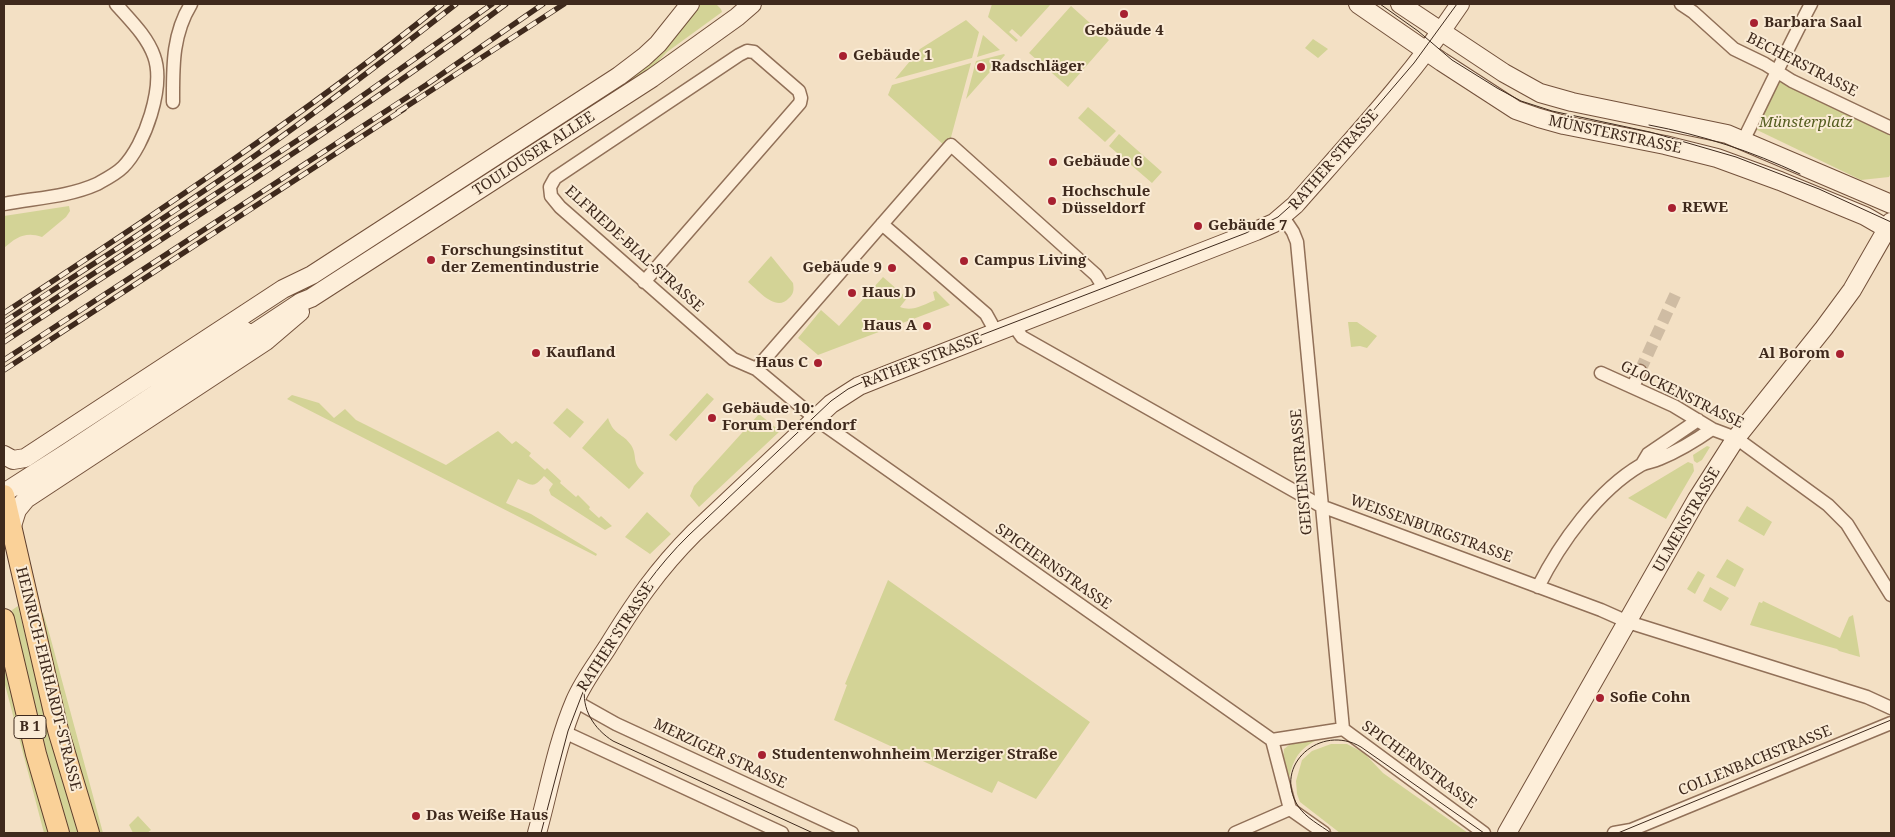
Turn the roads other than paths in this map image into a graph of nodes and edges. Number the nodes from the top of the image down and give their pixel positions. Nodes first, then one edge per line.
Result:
1 (116, 4) edge
2 (190, 4) edge
3 (690, 4) edge
4 (752, 4) edge
5 (1358, 4) edge
6 (1400, 4) edge
7 (1460, 4) edge
8 (1681, 4) edge
9 (1811, 4) edge
10 (1442, 30) junction
11 (1426, 52) junction
12 (1776, 72) junction
13 (173, 102) dead end
14 (1891, 128) edge
15 (1743, 141) junction
16 (4, 204) edge
17 (1891, 204) edge
18 (1283, 217) junction
19 (882, 224) junction
20 (1890, 228) edge
21 (312, 274) junction
22 (644, 282) junction
23 (1105, 290) junction
24 (311, 298) junction
25 (1014, 326) junction
26 (996, 332) junction
27 (237, 340) junction
28 (756, 369) junction
29 (1640, 371) tunnel mouth
30 (1602, 373) dead end
31 (1632, 387) junction
32 (816, 419) junction
33 (1698, 420) junction
34 (1712, 429) junction
35 (1736, 438) junction
36 (11, 458) edge
37 (1642, 464) junction
38 (4, 494) edge
39 (1321, 506) junction
40 (11, 530) junction
41 (1538, 587) junction
42 (1891, 595) edge
43 (4, 619) edge
44 (1628, 622) junction
45 (1867, 698) junction
46 (575, 701) junction
47 (1891, 701) edge
48 (1891, 708) edge
49 (1891, 727) edge
50 (1343, 729) junction
51 (564, 732) junction
52 (1272, 740) junction
53 (1290, 810) junction
54 (1629, 832) edge
55 (59, 833) edge
56 (88, 833) edge
57 (537, 833) edge
58 (782, 833) edge
59 (852, 833) edge
60 (1235, 833) edge
61 (1324, 833) edge
62 (1484, 833) edge
63 (1507, 833) edge
64 (1614, 833) edge

1 - 16 street
2 - 13 street
3 - 21 main road, TOULOUSER ALLEE
4 - 24 main road, TOULOUSER ALLEE
5 - 11 main road, MÜNSTERSTRASSE
6 - 10 main road, MÜNSTERSTRASSE
7 - 10 main road, RATHER STRASSE
8 - 12 street, BECHERSTRASSE
9 - 12 street
10 - 11 main road, RATHER STRASSE
10 - 15 main road, MÜNSTERSTRASSE
11 - 18 main road, RATHER STRASSE
11 - 20 main road, MÜNSTERSTRASSE
12 - 14 street, BECHERSTRASSE
12 - 15 street
15 - 17 main road, MÜNSTERSTRASSE
18 - 23 main road, RATHER STRASSE
18 - 39 street, GEISTENSTRASSE
19 - 23 street
19 - 26 street
19 - 28 street
20 - 35 main road, ULMENSTRASSE
21 - 27 main road
21 - 36 main road
22 - 22 street, ELFRIEDE-BIAL-STRASSE
22 - 28 street, ELFRIEDE-BIAL-STRASSE
23 - 25 main road, RATHER STRASSE
24 - 27 main road
24 - 40 main road
25 - 26 main road, RATHER STRASSE
25 - 39 street, WEISSENBURGSTRASSE
26 - 32 main road, RATHER STRASSE
27 - 38 main road
28 - 32 street, ELFRIEDE-BIAL-STRASSE
29 - 31 street
30 - 31 street, GLOCKENSTRASSE
31 - 33 street, GLOCKENSTRASSE
32 - 46 main road, RATHER STRASSE
32 - 52 street, SPICHERNSTRASSE
33 - 34 street, GLOCKENSTRASSE
33 - 37 street
34 - 35 street, GLOCKENSTRASSE
34 - 37 street
35 - 42 street, GLOCKENSTRASSE
35 - 44 main road, ULMENSTRASSE
37 - 41 street
38 - 40 main road, HEINRICH-EHRHARDT-STRASSE
39 - 41 street, WEISSENBURGSTRASSE
39 - 50 street, GEISTENSTRASSE
40 - 56 main road, HEINRICH-EHRHARDT-STRASSE / B 1
41 - 44 street, WEISSENBURGSTRASSE
43 - 55 main road, HEINRICH-EHRHARDT-STRASSE / B 1
44 - 45 street, WEISSENBURGSTRASSE
44 - 63 main road, ULMENSTRASSE
45 - 47 street, WEISSENBURGSTRASSE
45 - 48 street, WEISSENBURGSTRASSE
46 - 51 main road, RATHER STRASSE
46 - 59 street, MERZIGER STRASSE
49 - 54 street, COLLENBACHSTRASSE
50 - 52 street, SPICHERNSTRASSE
50 - 62 street, SPICHERNSTRASSE
51 - 57 main road, RATHER STRASSE
51 - 58 street
52 - 53 street
53 - 60 street
53 - 61 street
54 - 64 street, COLLENBACHSTRASSE

